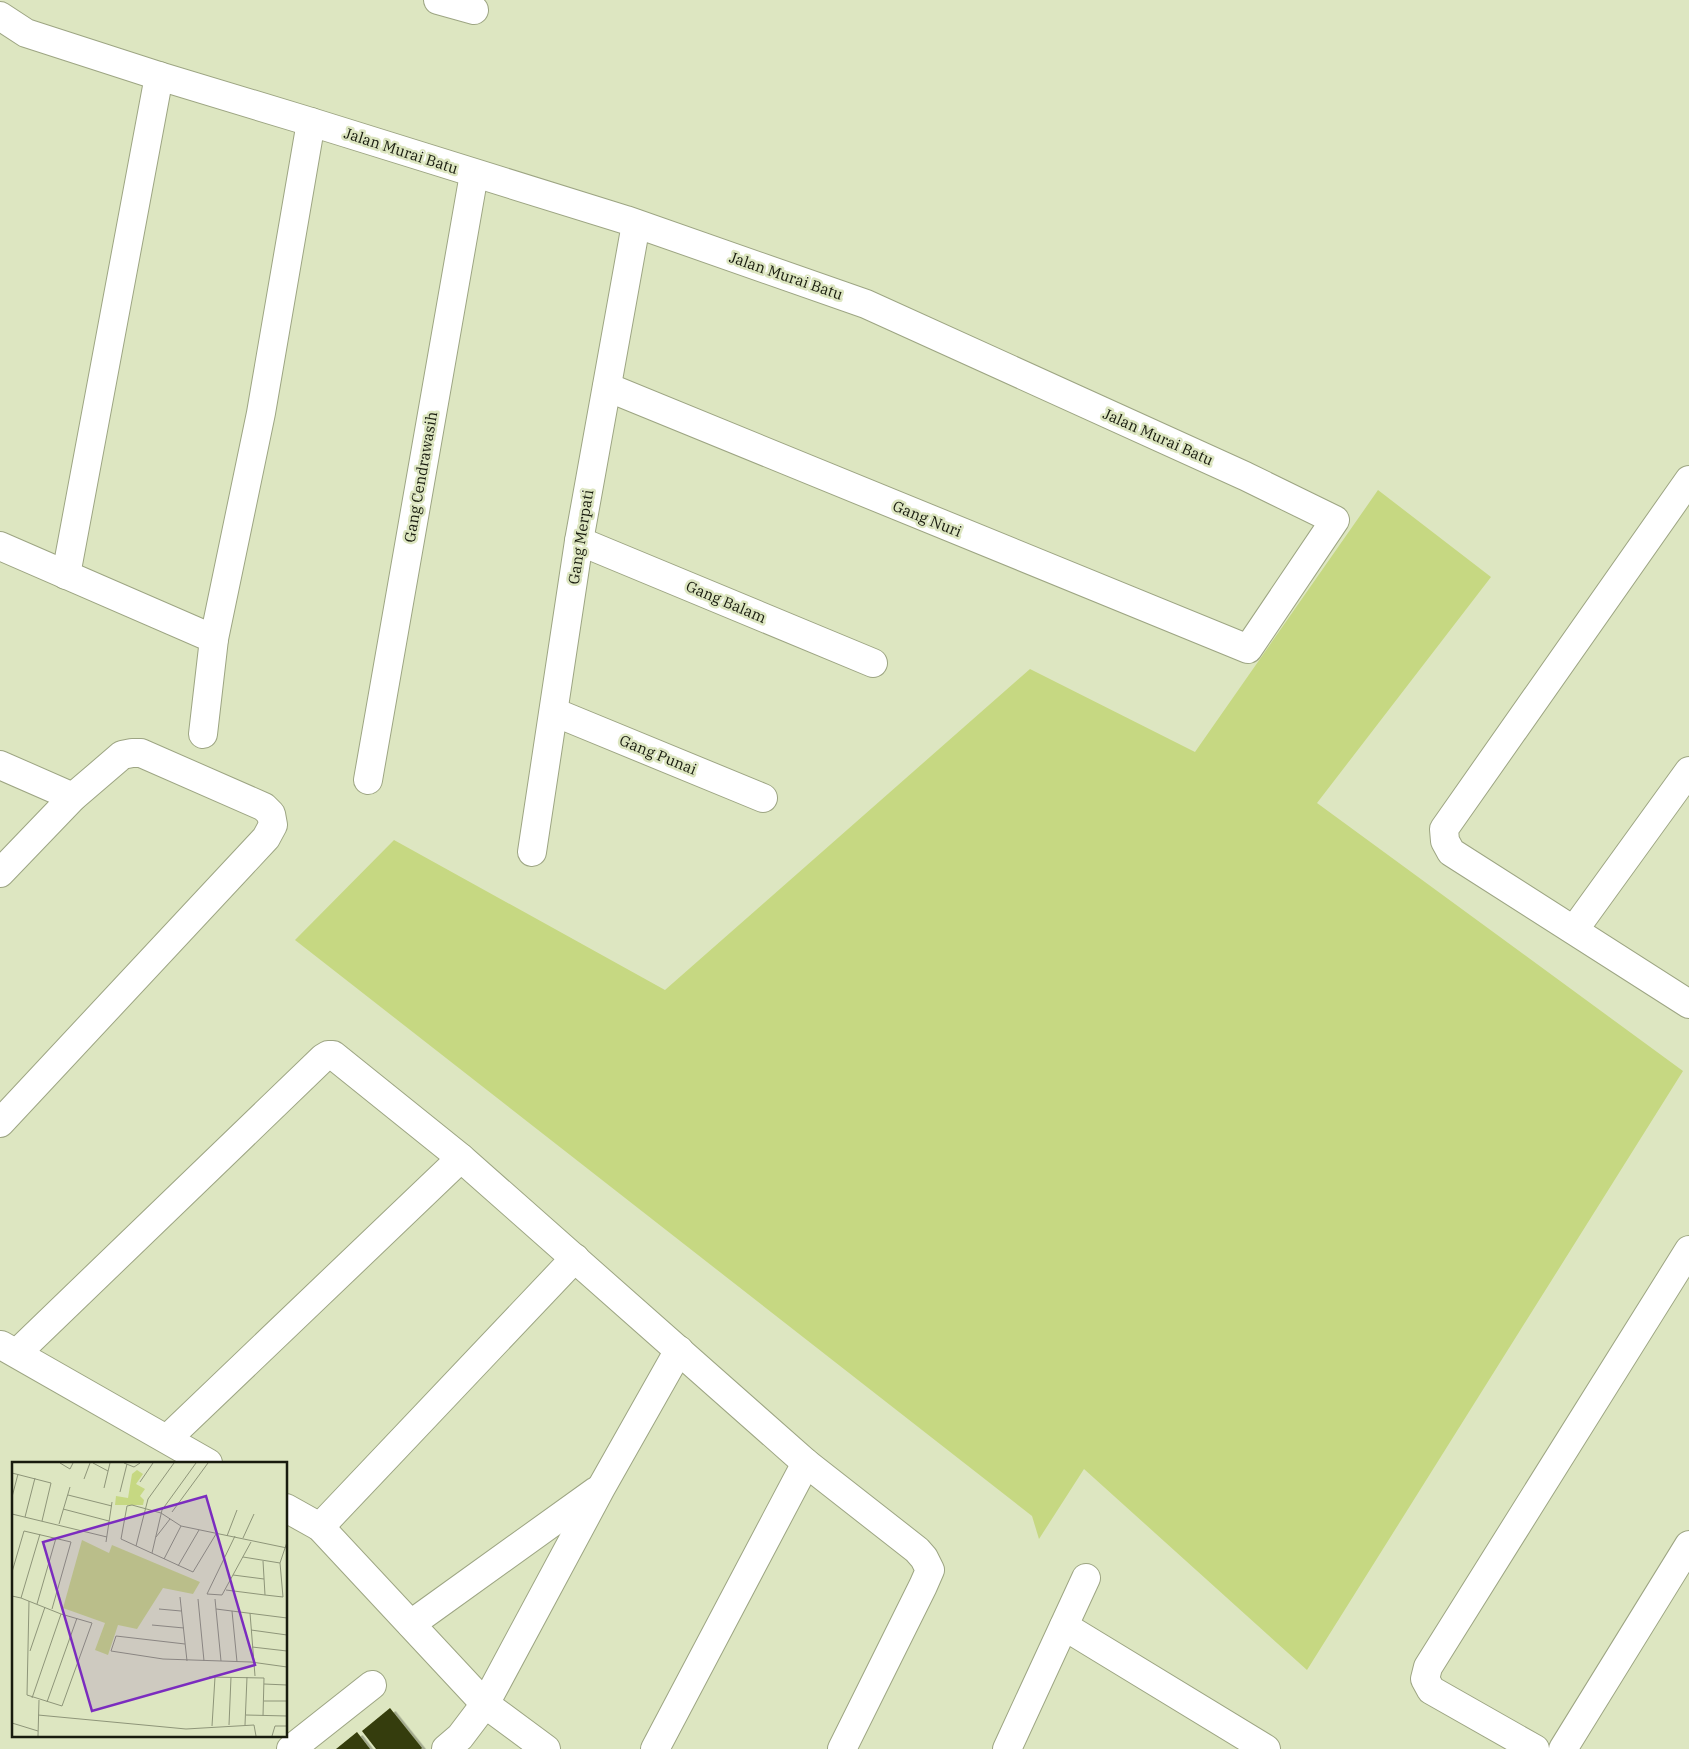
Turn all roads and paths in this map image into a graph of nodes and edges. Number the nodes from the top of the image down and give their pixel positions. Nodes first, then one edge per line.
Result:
1 (438, 0) edge
2 (474, 10) dead end
3 (0, 16) edge
4 (159, 76) junction
5 (311, 122) junction
6 (474, 174) junction
7 (636, 224) junction
8 (607, 387) junction
9 (1689, 480) edge
10 (579, 541) junction
11 (0, 546) edge
12 (66, 575) junction
13 (214, 639) junction
14 (1248, 649) joint
15 (873, 663) dead end
16 (554, 712) junction
17 (203, 734) dead end
18 (0, 765) edge
19 (1689, 771) edge
20 (368, 780) dead end
21 (73, 797) junction
22 (763, 798) dead end
23 (532, 852) dead end
24 (0, 873) edge
25 (1574, 930) junction
26 (1689, 1004) edge
27 (0, 1123) edge
28 (460, 1158) junction
29 (1689, 1250) edge
30 (575, 1258) junction
31 (8, 1349) edge
32 (679, 1350) junction
33 (168, 1439) junction
34 (206, 1462) edge
35 (806, 1463) junction
36 (601, 1488) junction
37 (288, 1509) edge
38 (320, 1527) junction
39 (1689, 1545) edge
40 (1086, 1578) dead end
41 (411, 1624) junction
42 (1064, 1626) junction
43 (372, 1685) dead end
44 (485, 1704) junction
45 (291, 1749) edge
46 (446, 1749) edge
47 (546, 1749) edge
48 (655, 1749) edge
49 (842, 1749) edge
50 (1007, 1749) edge
51 (1266, 1749) edge
52 (1535, 1749) edge
53 (1563, 1749) edge

1 - 2 street
3 - 4 street, Jalan Murai Batu
4 - 5 street, Jalan Murai Batu
4 - 12 street
5 - 6 street, Jalan Murai Batu
5 - 13 street
6 - 7 street, Jalan Murai Batu
6 - 20 street, Gang Cendrawasih
7 - 8 street, Gang Merpati
7 - 14 street, Jalan Murai Batu
8 - 10 street, Gang Merpati
8 - 14 street, Gang Nuri
9 - 25 street
10 - 15 street, Gang Balam
10 - 16 street, Gang Merpati
11 - 12 street
12 - 13 street
13 - 17 street
16 - 22 street, Gang Punai
16 - 23 street, Gang Merpati
18 - 21 street
19 - 25 street
21 - 24 street
21 - 27 street
25 - 26 street
28 - 30 street
28 - 31 street
28 - 33 street
29 - 52 street
30 - 32 street
30 - 38 street
31 - 33 street
32 - 35 street
32 - 36 street
33 - 34 street
35 - 48 street
35 - 49 street
36 - 41 street
36 - 44 street
37 - 38 street
38 - 41 street
39 - 53 street
40 - 42 street
41 - 44 street
42 - 50 street
42 - 51 street
43 - 45 street
44 - 46 street
44 - 47 street

